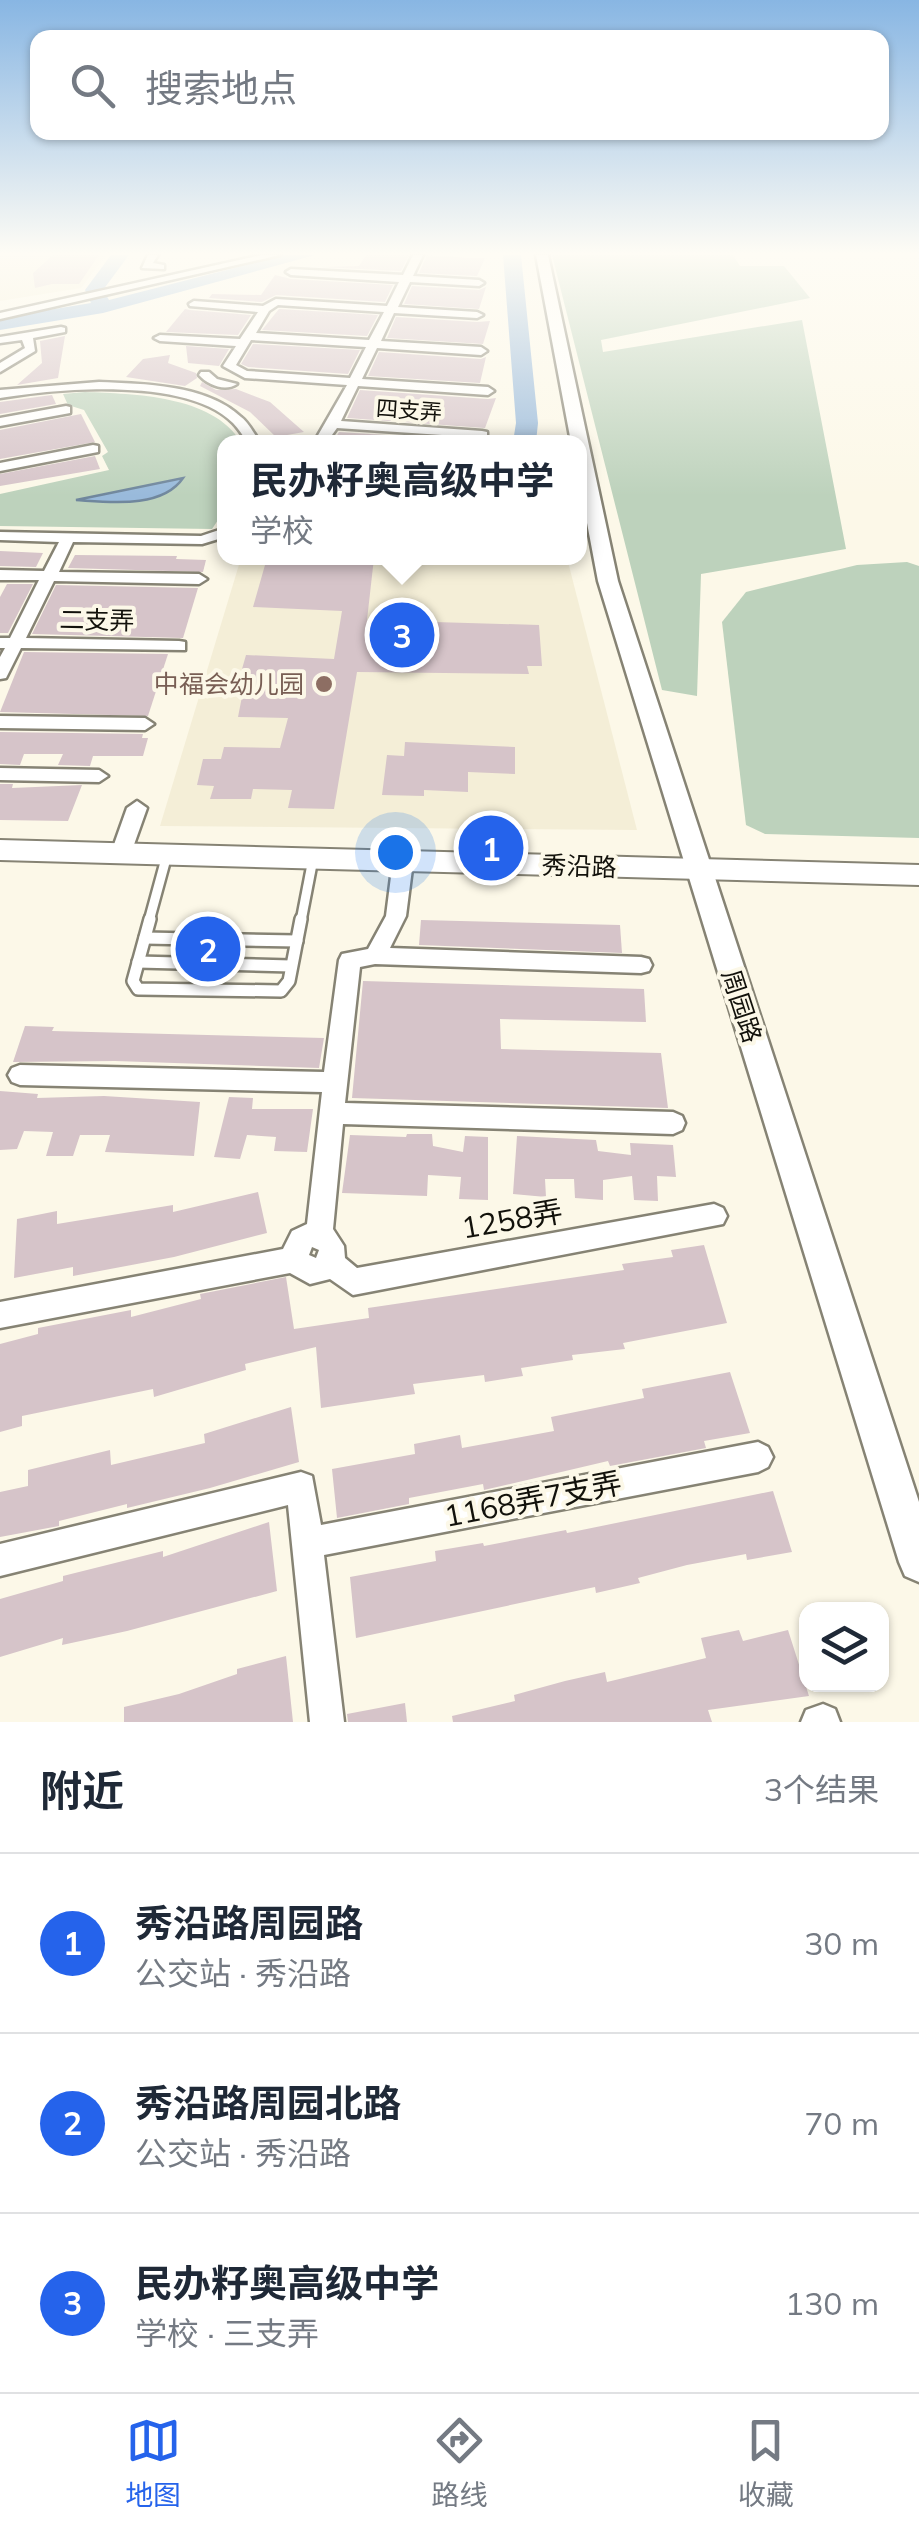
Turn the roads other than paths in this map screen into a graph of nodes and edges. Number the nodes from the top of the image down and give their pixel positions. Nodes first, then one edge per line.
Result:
1 (31, 335) edge
2 (249, 335) edge
3 (377, 335) edge
4 (558, 335) edge
5 (27, 336) junction
6 (160, 338) dead end
7 (0, 340) edge
8 (246, 340) junction
9 (373, 343) junction
10 (480, 351) dead end
11 (33, 365) dead end
12 (0, 370) edge
13 (354, 382) junction
14 (232, 384) dead end
15 (488, 391) dead end
16 (0, 394) edge
17 (188, 396) junction
18 (66, 410) dead end
19 (0, 422) edge
20 (333, 424) junction
21 (248, 435) edge
22 (325, 435) edge
23 (482, 435) dead end
24 (577, 435) edge
25 (92, 449) dead end
26 (0, 467) edge
27 (587, 482) edge
28 (217, 535) edge
29 (0, 536) edge
30 (68, 538) junction
31 (0, 575) edge
32 (48, 576) junction
33 (199, 579) dead end
34 (7, 643) edge
35 (180, 646) dead end
36 (0, 674) edge
37 (0, 722) edge
38 (145, 724) dead end
39 (0, 774) edge
40 (99, 776) dead end
41 (137, 808) dead end
42 (0, 850) edge
43 (122, 854) junction
44 (167, 854) junction
45 (313, 859) junction
46 (403, 861) junction
47 (698, 870) junction
48 (919, 875) edge
49 (145, 938) junction
50 (297, 941) junction
51 (375, 956) junction
52 (138, 962) junction
53 (641, 965) dead end
54 (291, 966) junction
55 (20, 1075) dead end
56 (332, 1082) junction
57 (332, 1113) junction
58 (673, 1123) dead end
59 (714, 1216) dead end
60 (318, 1235) junction
61 (296, 1259) junction
62 (329, 1262) junction
63 (0, 1315) edge
64 (758, 1456) dead end
65 (308, 1544) junction
66 (0, 1560) edge
67 (919, 1562) edge
68 (327, 1722) edge

1 - 5 street
2 - 8 street
3 - 9 street, 四支弄
4 - 24 street, 周园路
5 - 7 street
5 - 12 street
6 - 8 street
8 - 9 street
8 - 13 street, 四支弄
9 - 10 street
9 - 13 street, 四支弄
11 - 12 street
13 - 15 street, 四支弄
13 - 20 street, 四支弄
14 - 17 street
16 - 17 street
17 - 21 street
18 - 19 street
20 - 22 street, 四支弄
20 - 23 street, 四支弄
25 - 26 street
27 - 47 street, 周园路
28 - 30 street
29 - 30 street
30 - 32 street, 二支弄
31 - 32 street, 二支弄
32 - 33 street, 二支弄
32 - 34 street, 二支弄
34 - 35 street, 二支弄
34 - 36 street, 二支弄
37 - 38 street
39 - 40 street
41 - 43 street
42 - 43 main road, 秀沿路
43 - 44 main road, 秀沿路
44 - 45 main road, 秀沿路
44 - 49 lane
45 - 46 main road, 秀沿路
45 - 50 lane
46 - 47 main road, 秀沿路
46 - 51 street
47 - 48 main road, 秀沿路
47 - 67 street, 周园路
49 - 50 lane
49 - 52 lane
50 - 54 lane
51 - 53 street
51 - 56 street
52 - 54 lane
52 - 54 lane
55 - 56 street
56 - 57 street
57 - 58 street
57 - 60 street
59 - 62 street, 1258弄
60 - 61 street
60 - 62 street
61 - 62 street
61 - 63 street
64 - 65 street, 1168弄7支弄
65 - 66 street
65 - 68 street

